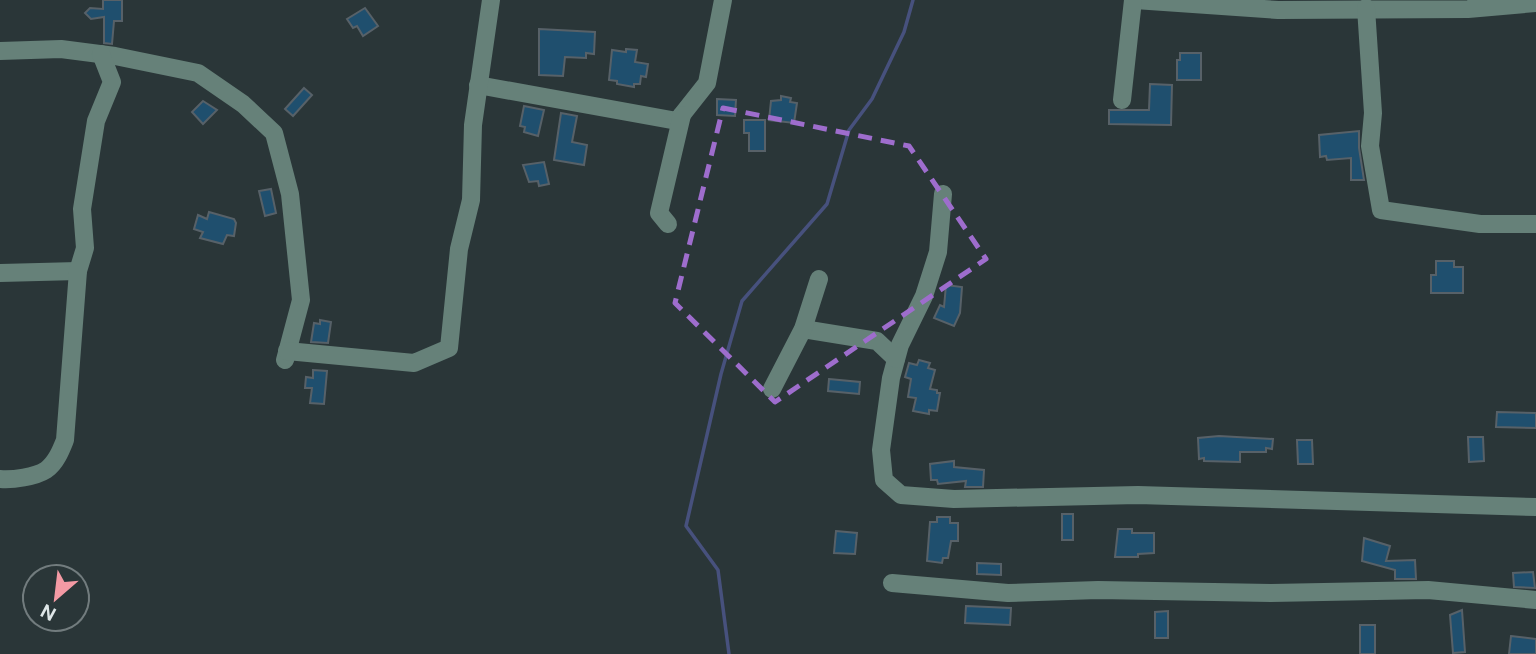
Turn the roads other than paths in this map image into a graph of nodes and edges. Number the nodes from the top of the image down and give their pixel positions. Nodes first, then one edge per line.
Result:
1 (491, 0) edge
2 (723, 0) edge
3 (1134, 0) edge
4 (1536, 3) edge
5 (1303, 5) edge
6 (1366, 8) junction
7 (0, 51) edge
8 (101, 54) junction
9 (478, 85) junction
10 (1122, 100) dead end
11 (681, 115) junction
12 (943, 194) dead end
13 (1536, 223) edge
14 (668, 224) dead end
15 (78, 271) junction
16 (0, 273) edge
17 (819, 279) dead end
18 (803, 330) junction
19 (896, 359) junction
20 (772, 389) dead end
21 (0, 479) edge
22 (1536, 507) edge
23 (892, 583) dead end
24 (1536, 600) edge

1 - 9 street
2 - 11 street
3 - 5 street
3 - 10 street
4 - 6 street
5 - 6 street
6 - 13 street
7 - 8 street
8 - 9 street
8 - 15 street
9 - 11 street
11 - 14 street
12 - 19 street
15 - 16 street
15 - 21 street
17 - 18 street
18 - 19 street
18 - 20 street
19 - 22 street
23 - 24 street

